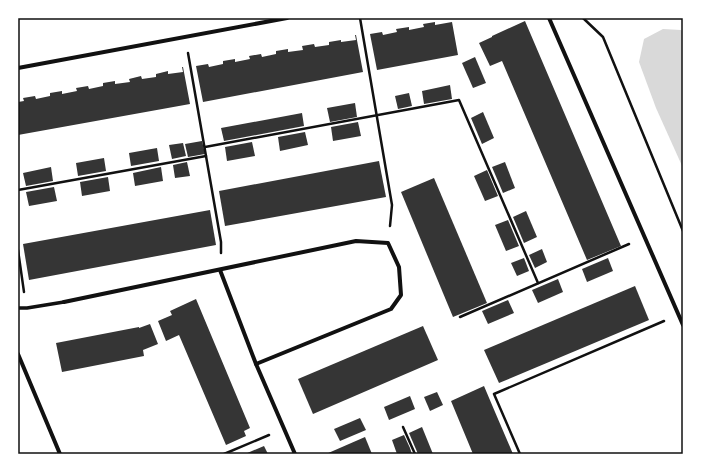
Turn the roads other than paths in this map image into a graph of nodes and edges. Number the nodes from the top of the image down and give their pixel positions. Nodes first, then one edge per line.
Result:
1 (287, 18) edge
2 (549, 18) edge
3 (18, 68) edge
4 (220, 270) junction
5 (64, 302) joint
6 (18, 308) edge
7 (683, 325) edge
8 (18, 354) edge
9 (256, 364) junction
10 (60, 454) edge
11 (295, 454) edge

1 - 3 street
2 - 7 street
4 - 5 street
4 - 9 street
4 - 9 street
5 - 6 street
8 - 10 street
9 - 11 street

